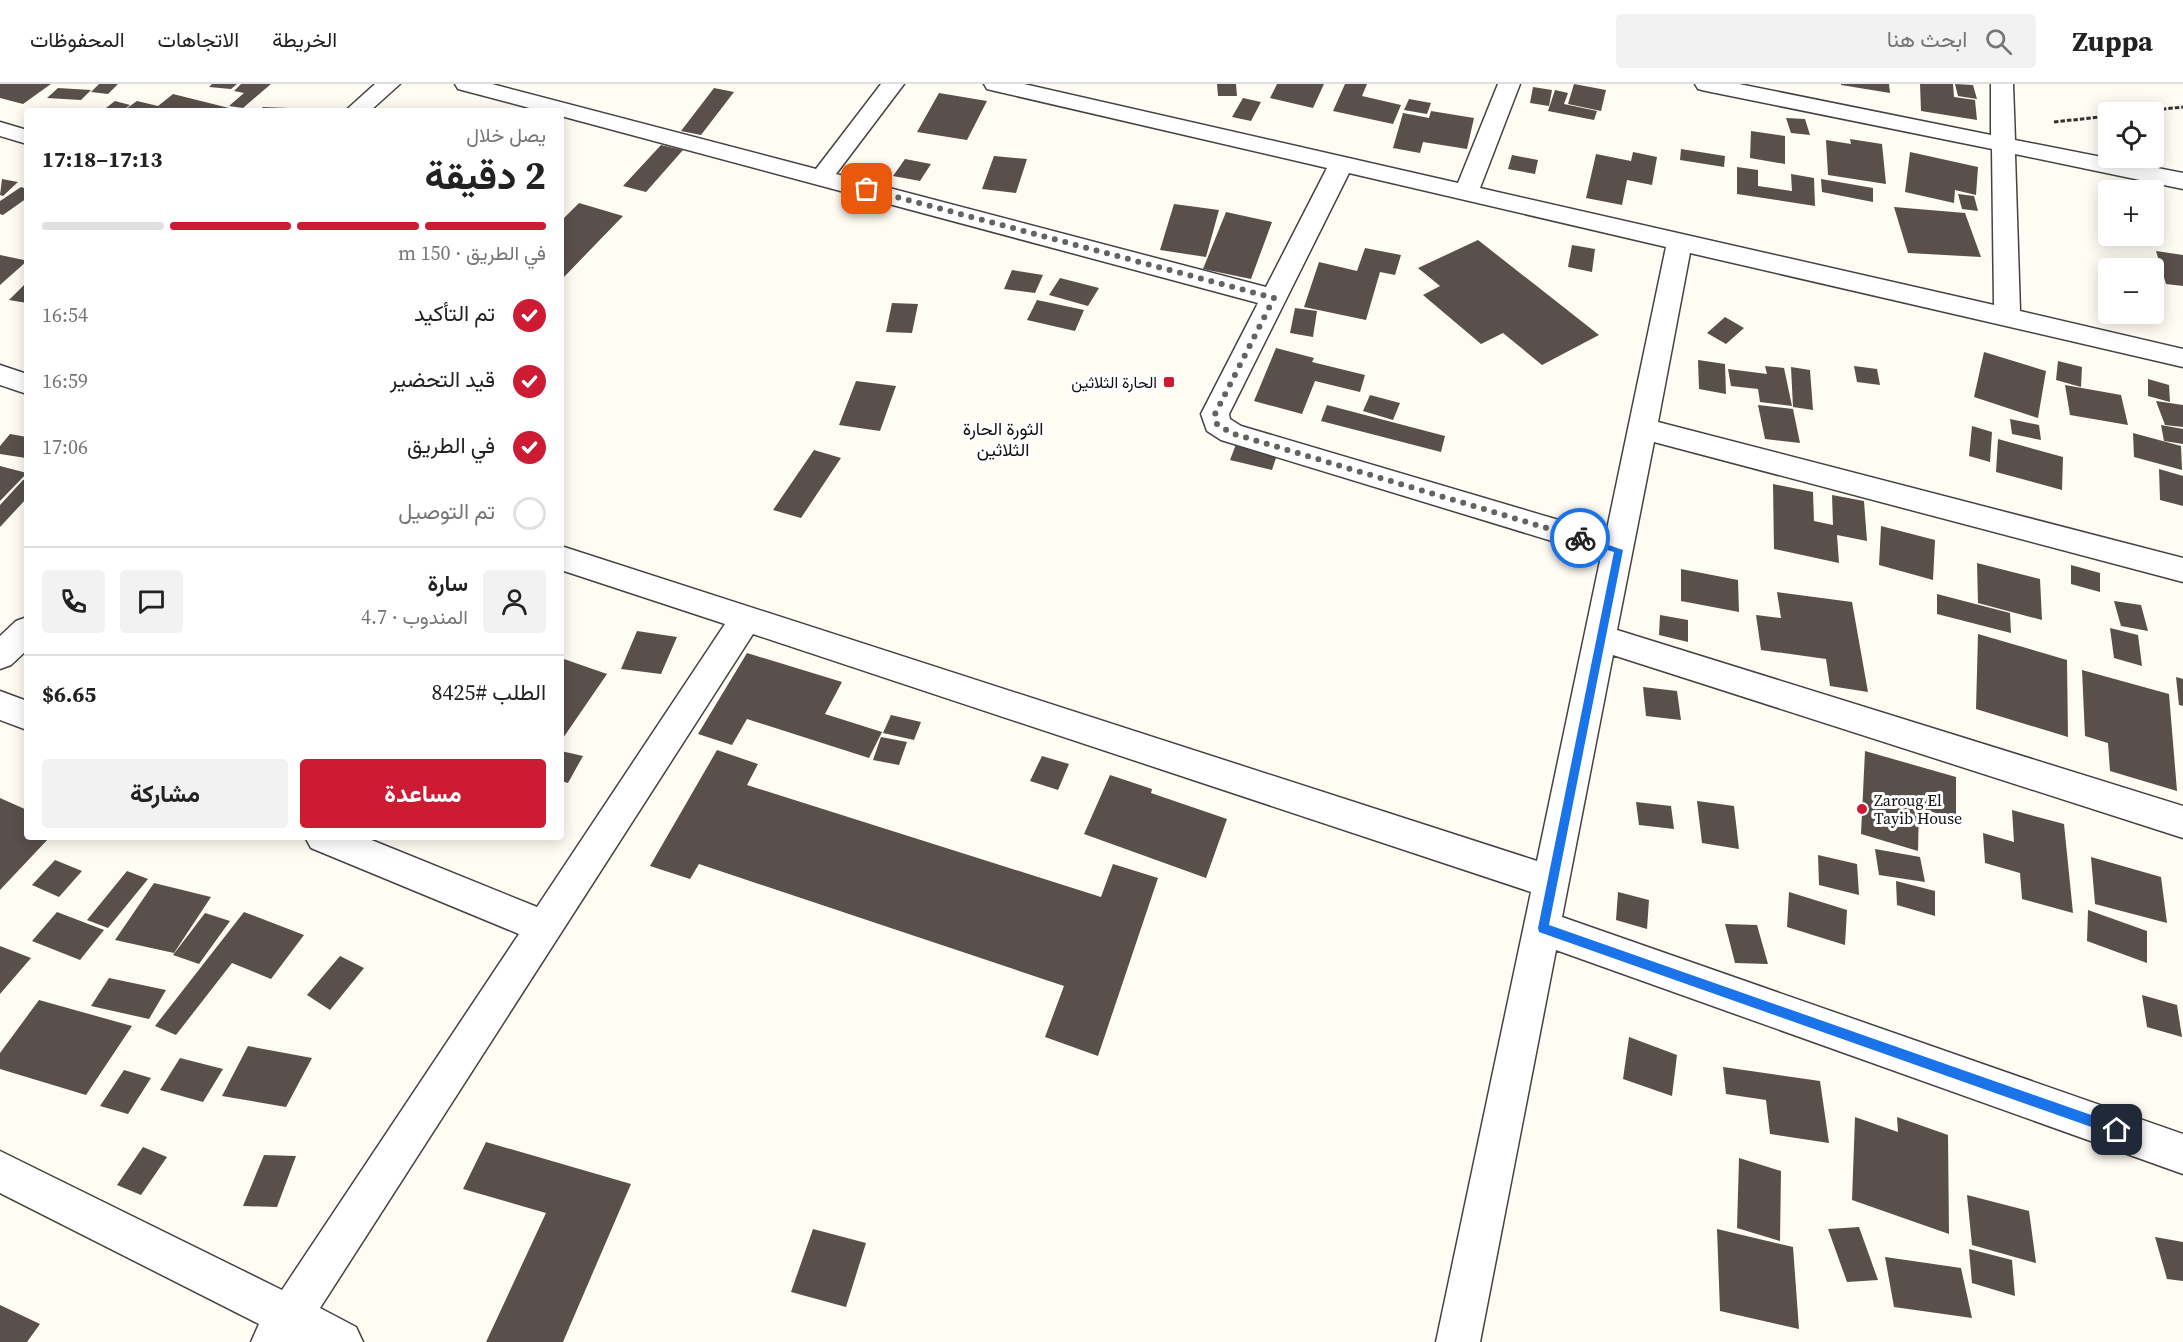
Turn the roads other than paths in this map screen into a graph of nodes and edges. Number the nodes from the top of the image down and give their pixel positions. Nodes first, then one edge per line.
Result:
1 (389, 84) edge
2 (466, 84) edge
3 (893, 84) edge
4 (994, 84) edge
5 (1509, 84) edge
6 (1706, 84) edge
7 (2002, 84) edge
8 (1021, 87) edge
9 (360, 108) edge
10 (558, 108) edge
11 (564, 110) edge
12 (0, 129) edge
13 (24, 136) edge
14 (2004, 143) junction
15 (1342, 163) junction
16 (822, 177) junction
17 (2183, 181) edge
18 (1466, 195) junction
19 (1680, 242) junction
20 (1274, 298) junction
21 (2007, 317) junction
22 (2183, 358) edge
23 (1644, 429) junction
24 (1619, 550) junction
25 (564, 559) edge
26 (2183, 570) edge
27 (746, 618) junction
28 (24, 633) edge
29 (1601, 638) junction
30 (0, 656) edge
31 (0, 705) edge
32 (24, 715) edge
33 (2183, 822) edge
34 (330, 840) edge
35 (1552, 882) junction
36 (544, 927) junction
37 (1543, 928) junction
38 (2183, 1154) edge
39 (0, 1171) edge
40 (282, 1329) edge
41 (1462, 1341) edge
42 (341, 1342) edge

1 - 9 street
2 - 10 street
3 - 16 street
4 - 8 street
5 - 18 street
6 - 14 street
7 - 14 street
8 - 15 street
11 - 16 street
12 - 13 street
14 - 17 street
14 - 21 street
15 - 18 street
15 - 20 street
16 - 20 street
18 - 19 street
19 - 21 street
19 - 23 street
20 - 24 street
21 - 22 street
23 - 24 street
23 - 26 street
24 - 29 street
25 - 27 street
27 - 35 street
27 - 36 street
28 - 30 street
29 - 33 street
29 - 35 street
31 - 32 street
34 - 36 street
35 - 37 street
36 - 40 street
37 - 38 street
37 - 41 street
39 - 40 street
40 - 42 street

